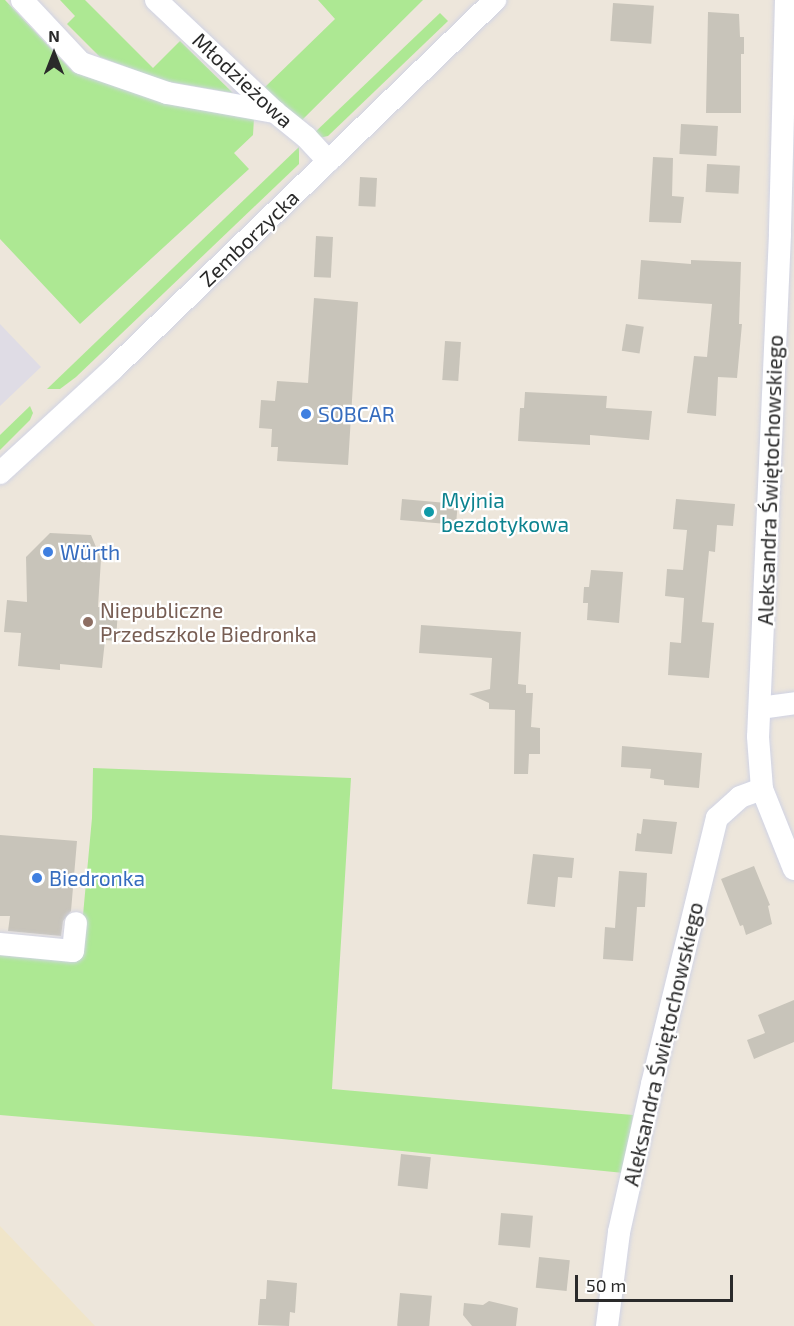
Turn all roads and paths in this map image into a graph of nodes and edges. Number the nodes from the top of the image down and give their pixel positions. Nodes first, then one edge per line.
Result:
1 (22, 0) edge
2 (156, 0) edge
3 (495, 0) edge
4 (786, 0) edge
5 (275, 112) junction
6 (328, 161) junction
7 (787, 234) edge
8 (0, 473) edge
9 (794, 703) edge
10 (760, 708) junction
11 (762, 789) junction
12 (794, 869) edge
13 (76, 923) dead end
14 (0, 944) edge
15 (607, 1326) edge

1 - 5 street
2 - 5 street, Młodzieżowa
3 - 6 street, Zemborzycka
4 - 7 street, Aleksandra Świętochowskiego
5 - 6 street, Młodzieżowa
6 - 8 street, Zemborzycka
7 - 10 street, Aleksandra Świętochowskiego
9 - 10 street
10 - 11 street, Aleksandra Świętochowskiego
11 - 12 street, Aleksandra Świętochowskiego
11 - 15 street, Aleksandra Świętochowskiego
13 - 14 street

